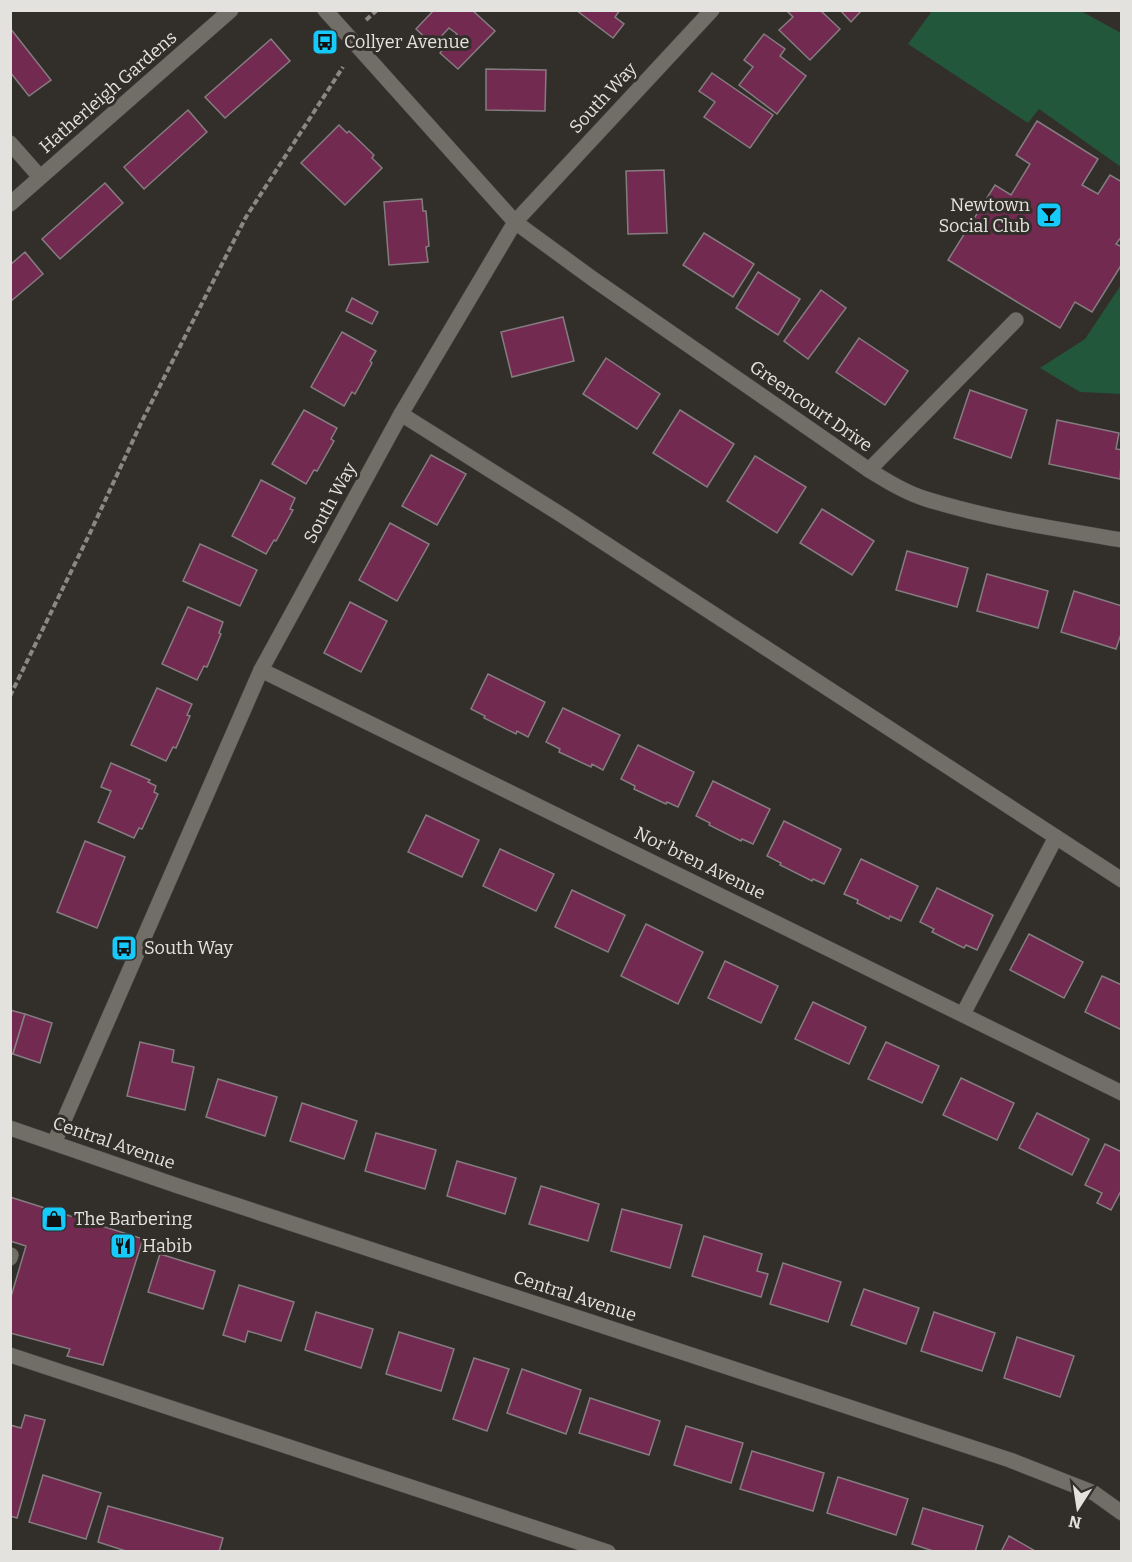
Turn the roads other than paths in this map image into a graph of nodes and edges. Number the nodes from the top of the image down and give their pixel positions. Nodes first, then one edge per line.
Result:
1 (231, 10) edge
2 (325, 10) edge
3 (712, 10) edge
4 (10, 142) edge
5 (40, 177) junction
6 (10, 204) edge
7 (515, 222) junction
8 (1016, 320) dead end
9 (400, 414) junction
10 (869, 470) junction
11 (1122, 540) edge
12 (261, 670) junction
13 (1056, 837) junction
14 (1122, 880) edge
15 (963, 1014) junction
16 (1122, 1093) edge
17 (10, 1128) edge
18 (54, 1143) junction
19 (10, 1355) edge
20 (1122, 1513) edge
21 (608, 1551) edge

1 - 5 street, Hatherleigh Gardens
2 - 7 street
3 - 7 street, South Way
4 - 5 street
5 - 6 street, Hatherleigh Gardens
7 - 9 street, South Way
7 - 10 street, Greencourt Drive
8 - 10 street
9 - 12 street, South Way
9 - 13 street
10 - 11 street, Greencourt Drive
12 - 15 street, Nor'bren Avenue
12 - 18 street, South Way
13 - 14 street
13 - 15 street
15 - 16 street, Nor'bren Avenue
17 - 18 street, Central Avenue
18 - 20 street, Central Avenue
19 - 21 street

